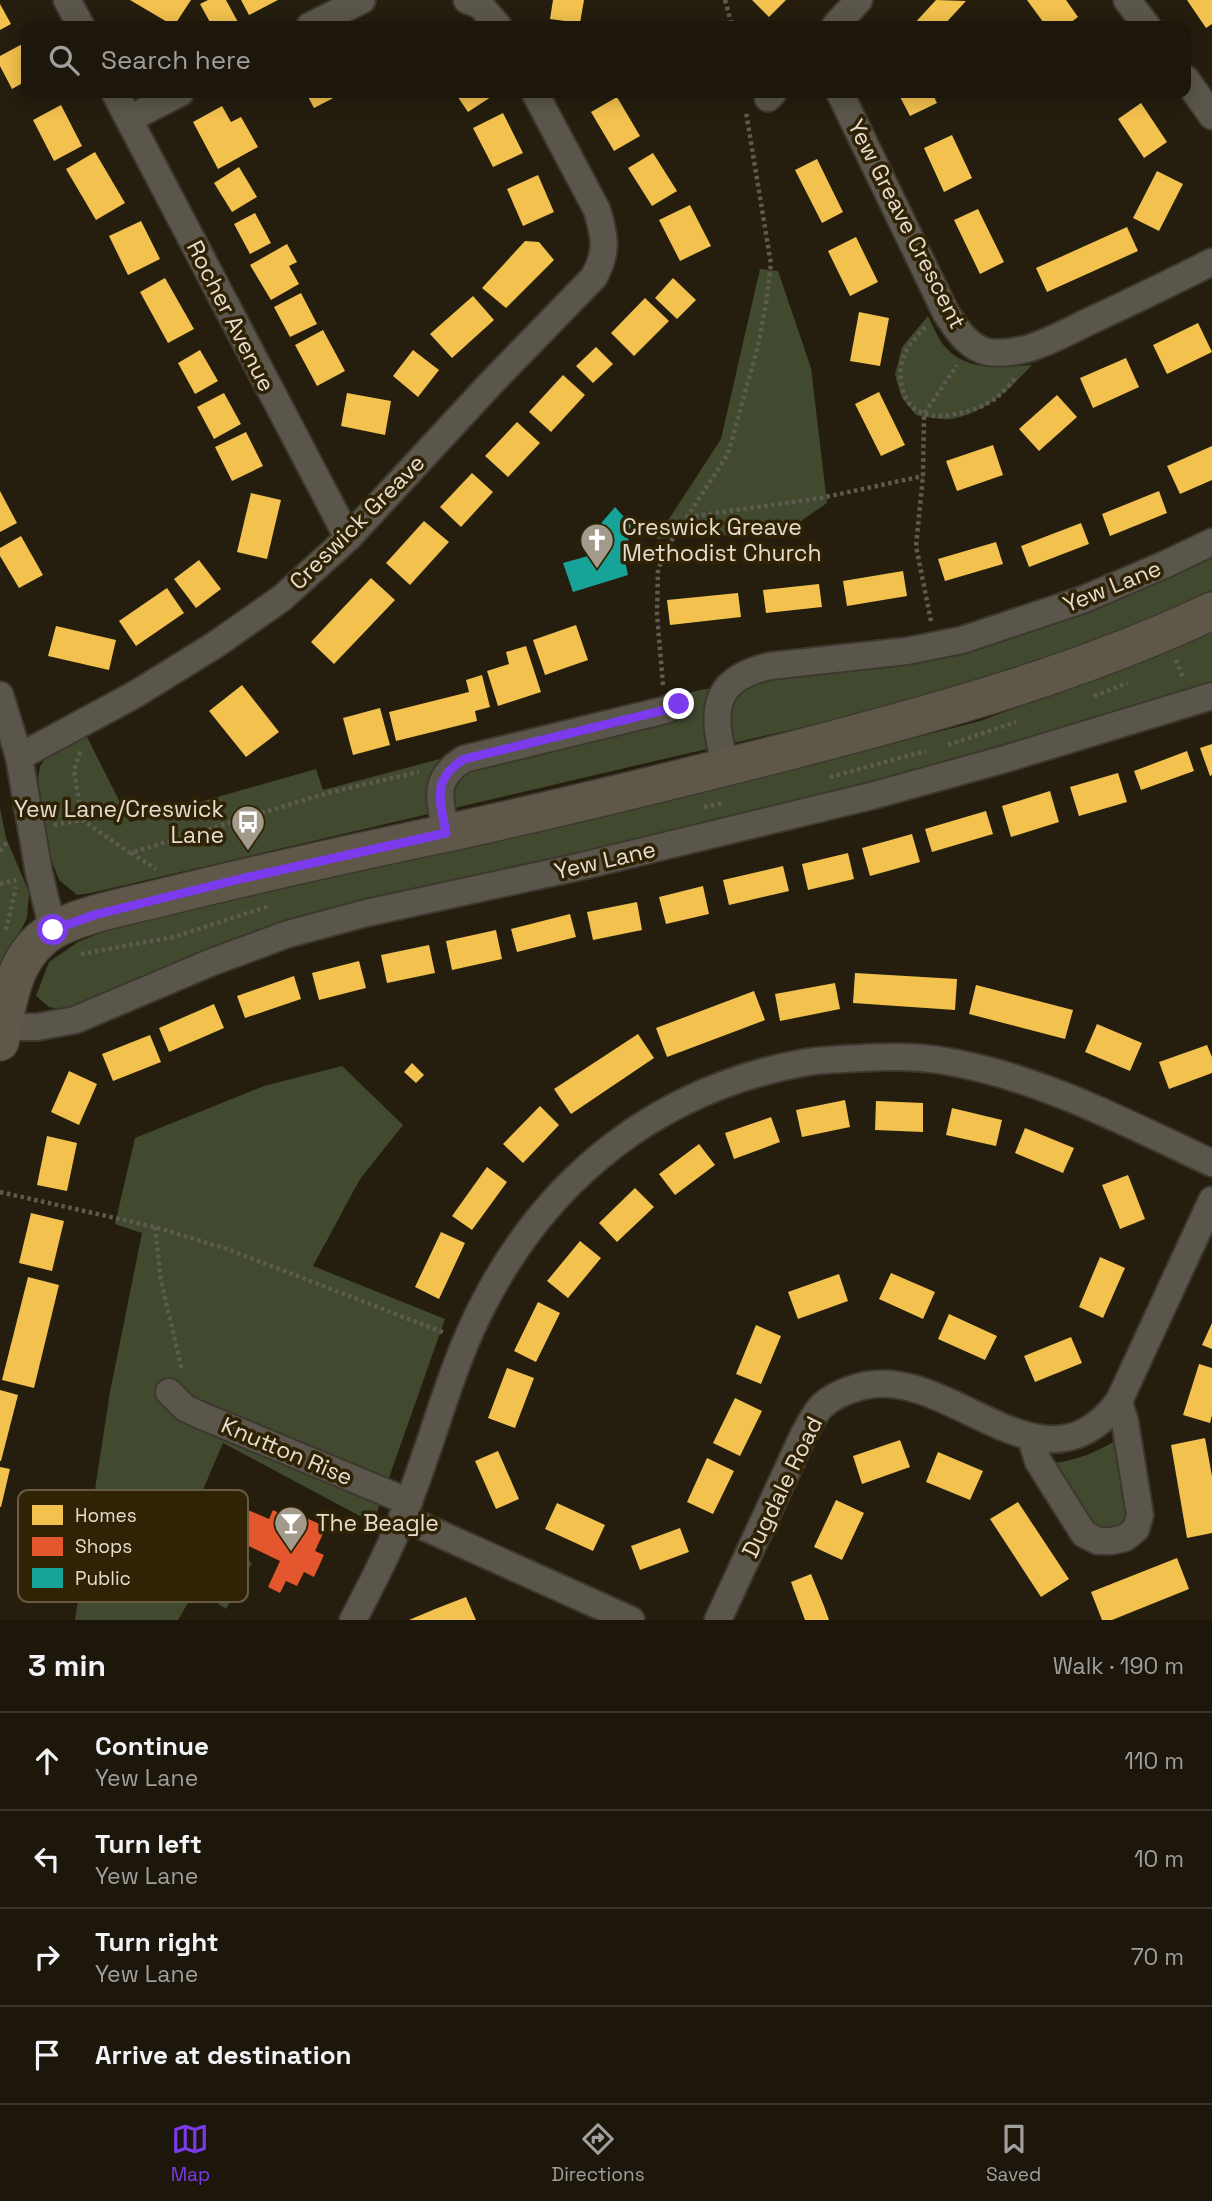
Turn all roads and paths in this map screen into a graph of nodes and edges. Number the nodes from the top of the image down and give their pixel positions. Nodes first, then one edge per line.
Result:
1 (67, 0) edge
2 (362, 0) edge
3 (725, 0) edge
4 (859, 0) edge
5 (1127, 0) edge
6 (477, 2) edge
7 (78, 21) edge
8 (320, 21) edge
9 (494, 21) edge
10 (731, 21) edge
11 (840, 21) edge
12 (1143, 21) edge
13 (1191, 86) edge
14 (118, 98) edge
15 (170, 98) edge
16 (538, 98) edge
17 (762, 98) edge
18 (842, 98) edge
19 (1212, 116) edge
20 (129, 119) junction
21 (1212, 262) edge
22 (946, 313) junction
23 (970, 344) junction
24 (1033, 346) junction
25 (924, 414) junction
26 (923, 476) junction
27 (687, 517) junction
28 (348, 538) junction
29 (1212, 542) edge
30 (1212, 611) edge
31 (1161, 633) junction
32 (936, 646) junction
33 (0, 695) edge
34 (1202, 699) edge
35 (672, 707) joint
36 (90, 720) junction
37 (19, 757) junction
38 (726, 768) junction
39 (446, 774) junction
40 (82, 820) junction
41 (32, 829) junction
42 (446, 833) junction
43 (0, 884) edge
44 (53, 930) junction
45 (6, 931) dead end
46 (1, 1035) edge
47 (1212, 1163) edge
48 (0, 1192) edge
49 (1212, 1199) edge
50 (155, 1227) junction
51 (465, 1341) junction
52 (177, 1400) joint
53 (1119, 1401) junction
54 (1031, 1438) junction
55 (405, 1510) junction
56 (352, 1620) edge
57 (631, 1620) edge
58 (718, 1620) edge

1 - 7 street
2 - 8 street
3 - 10 path
4 - 11 street
5 - 12 street
6 - 9 street
13 - 19 street
14 - 20 street, Rocher Avenue
15 - 20 street
16 - 28 street, Creswick Greave
17 - 27 path
18 - 22 street, Yew Greave Crescent
20 - 28 street, Rocher Avenue
21 - 24 street, Yew Greave Crescent
22 - 23 street, Yew Greave Crescent
22 - 25 path
23 - 24 street, Yew Greave Crescent
23 - 25 path
24 - 25 path
25 - 26 path
26 - 27 path
26 - 32 path
27 - 35 path
28 - 36 street, Creswick Greave
29 - 32 street, Yew Lane
30 - 31 main road
31 - 34 path
31 - 38 main road
32 - 38 street, Yew Lane
33 - 37 street
34 - 46 street, Yew Lane
35 - 39 street
36 - 37 street, Creswick Greave
36 - 40 path
37 - 41 street
38 - 42 main road
39 - 40 path
39 - 42 street
40 - 41 path
41 - 44 street
42 - 44 main road
43 - 45 path
44 - 46 main road
47 - 51 street
48 - 50 path
49 - 53 street, Dugdale Road
50 - 51 path
50 - 52 path
51 - 55 street
52 - 55 street, Knutton Rise
53 - 54 street, Dugdale Road
53 - 54 street
54 - 58 street, Dugdale Road
55 - 56 street
55 - 57 street, Knutton Rise

